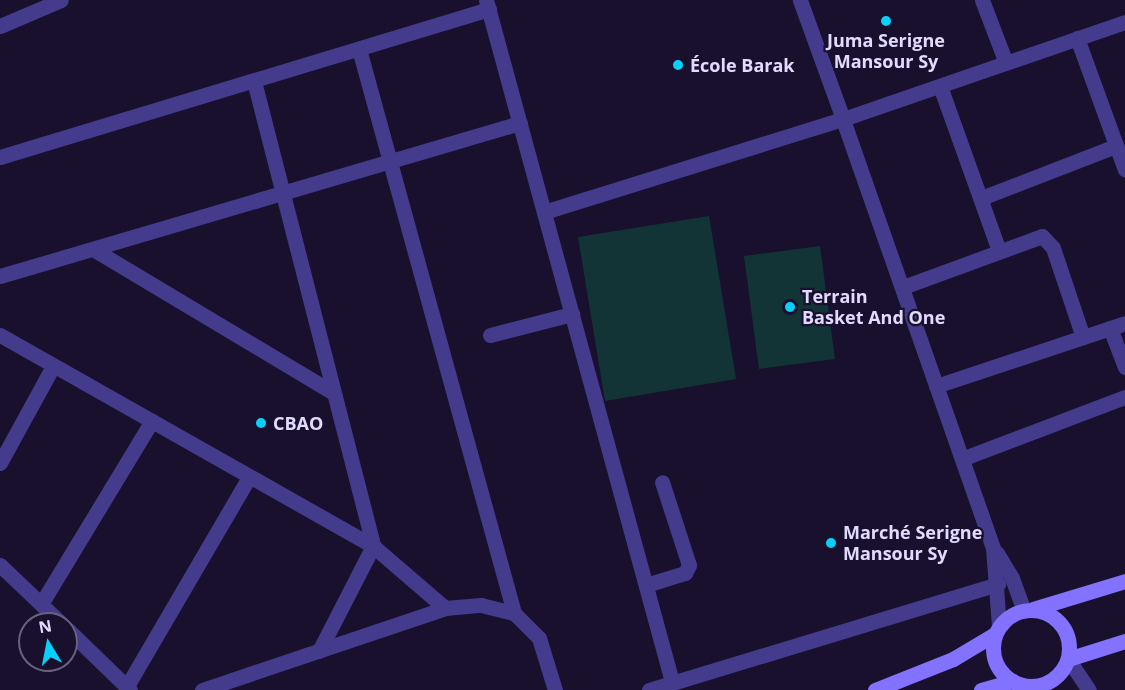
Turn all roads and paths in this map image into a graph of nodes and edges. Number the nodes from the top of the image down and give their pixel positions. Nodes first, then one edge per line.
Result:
1 (61, 0) edge
2 (800, 0) edge
3 (982, 0) edge
4 (487, 5) edge
5 (1125, 22) edge
6 (0, 26) edge
7 (1077, 38) junction
8 (359, 49) junction
9 (1006, 63) junction
10 (254, 81) junction
11 (940, 86) junction
12 (843, 119) junction
13 (520, 123) junction
14 (1116, 146) junction
15 (0, 157) edge
16 (387, 162) junction
17 (1125, 170) edge
18 (281, 193) junction
19 (981, 198) junction
20 (544, 212) junction
21 (93, 249) junction
22 (999, 251) junction
23 (0, 276) edge
24 (903, 287) junction
25 (572, 314) junction
26 (1118, 326) edge
27 (0, 335) edge
28 (490, 335) dead end
29 (1083, 337) junction
30 (53, 366) junction
31 (1125, 367) edge
32 (936, 386) junction
33 (333, 392) junction
34 (1125, 397) edge
35 (152, 421) junction
36 (964, 458) junction
37 (0, 463) edge
38 (249, 477) junction
39 (663, 482) dead end
40 (373, 546) junction
41 (993, 548) junction
42 (0, 565) edge
43 (1125, 581) edge
44 (998, 584) junction
45 (646, 585) junction
46 (41, 604) junction
47 (445, 608) junction
48 (1027, 610) junction
49 (49, 612) edge
50 (514, 613) junction
51 (997, 630) junction
52 (78, 639) edge
53 (1125, 641) edge
54 (319, 651) junction
55 (1068, 659) junction
56 (1013, 681) junction
57 (672, 682) junction
58 (129, 688) edge
59 (1035, 688) edge
60 (202, 690) edge
61 (555, 690) edge
62 (649, 690) edge
63 (875, 690) edge
64 (981, 690) edge
65 (1089, 690) edge

1 - 6 street
2 - 12 street
3 - 9 street
4 - 8 street
4 - 13 street
5 - 7 street
7 - 9 street
7 - 14 street
8 - 10 street
8 - 16 street
9 - 11 street
10 - 15 street
10 - 18 street
11 - 12 street
11 - 19 street
12 - 20 street
12 - 24 street
13 - 16 street
13 - 20 street
14 - 17 street
14 - 19 street
16 - 18 street
16 - 50 street
18 - 21 street
18 - 33 street
19 - 22 street
20 - 25 street
21 - 23 street
21 - 33 street
22 - 24 street
22 - 29 street
24 - 32 street
25 - 28 street
25 - 45 street
26 - 29 street
26 - 31 street
27 - 30 street
29 - 32 street
30 - 35 street
30 - 37 street
32 - 36 street
33 - 40 street
34 - 36 street
35 - 38 street
35 - 46 street
36 - 41 street
38 - 40 street
38 - 58 street
39 - 45 street
40 - 47 street
40 - 54 street
41 - 44 street
41 - 48 street
42 - 46 street
43 - 48 main road
44 - 51 street
44 - 57 street
45 - 57 street
46 - 49 street
47 - 50 street
47 - 54 street
48 - 51 main road
48 - 55 main road
50 - 61 street
51 - 56 main road
51 - 63 main road
52 - 58 street
53 - 55 main road
54 - 60 street
55 - 59 main road
55 - 65 street
56 - 59 main road
56 - 64 main road
57 - 62 street

